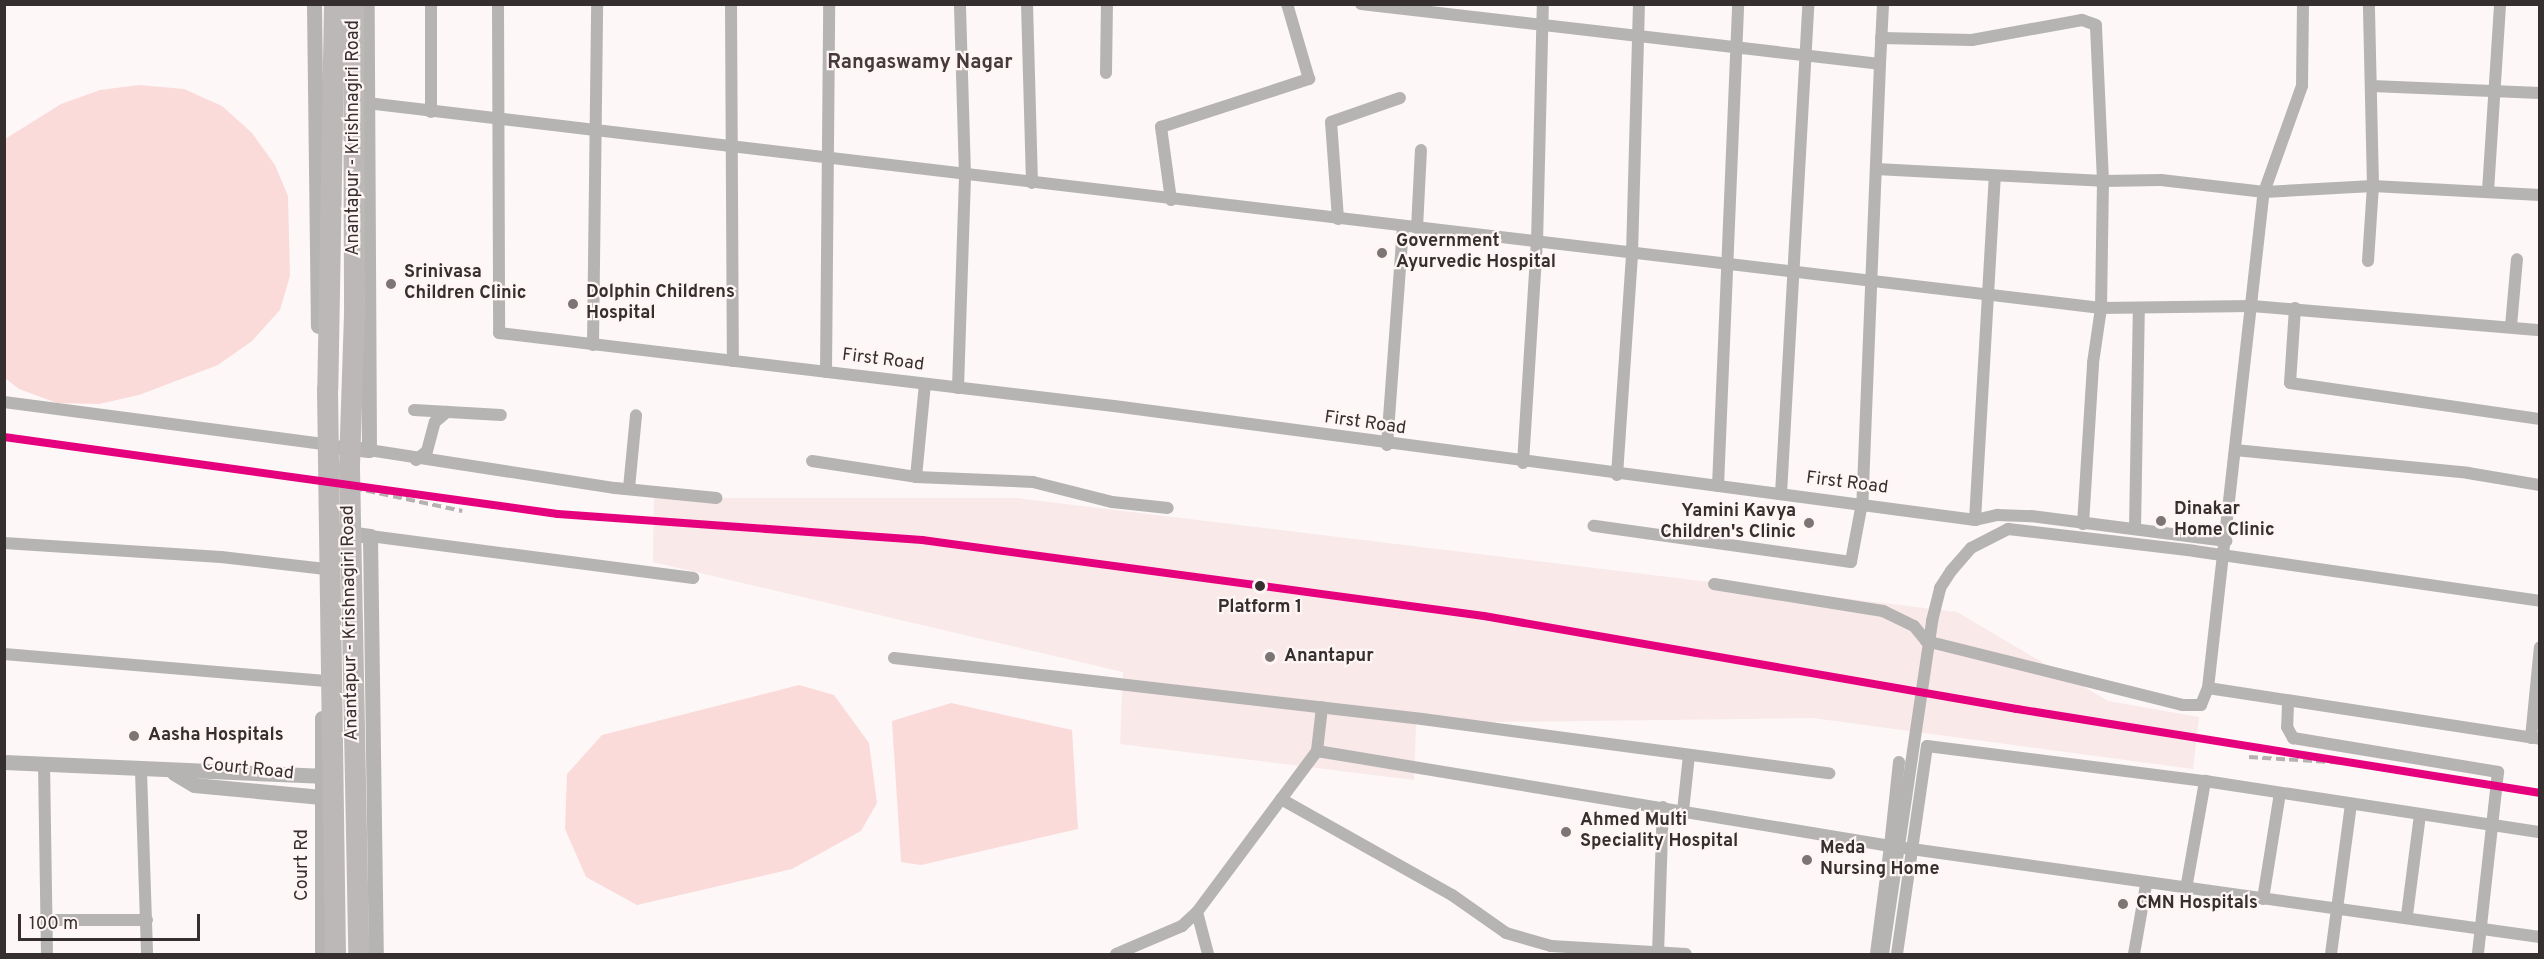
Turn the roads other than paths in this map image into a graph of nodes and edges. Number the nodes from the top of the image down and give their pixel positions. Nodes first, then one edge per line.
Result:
1 (314, 4) edge
2 (334, 4) edge
3 (353, 4) edge
4 (367, 4) edge
5 (431, 4) edge
6 (498, 4) edge
7 (597, 4) edge
8 (731, 4) edge
9 (829, 4) edge
10 (960, 4) edge
11 (1028, 4) edge
12 (1107, 4) edge
13 (1287, 4) edge
14 (1361, 4) edge
15 (1543, 4) edge
16 (1639, 4) edge
17 (1738, 4) edge
18 (1808, 4) edge
19 (1883, 4) edge
20 (2303, 4) edge
21 (2369, 4) edge
22 (2500, 4) edge
23 (1425, 8) edge
24 (1542, 27) junction
25 (1638, 36) junction
26 (1881, 38) junction
27 (1739, 49) junction
28 (1805, 58) junction
29 (1880, 64) junction
30 (1106, 73) dead end
31 (2372, 86) junction
32 (2497, 93) junction
33 (2540, 93) edge
34 (1400, 98) dead end
35 (368, 103) junction
36 (431, 112) junction
37 (498, 120) junction
38 (599, 132) junction
39 (731, 147) junction
40 (1421, 150) dead end
41 (829, 159) junction
42 (1876, 169) junction
43 (964, 175) junction
44 (1995, 178) junction
45 (2103, 181) junction
46 (1032, 183) junction
47 (2373, 186) junction
48 (2488, 191) junction
49 (2264, 192) junction
50 (2540, 195) edge
51 (1171, 200) junction
52 (1338, 219) junction
53 (1403, 227) junction
54 (1417, 228) junction
55 (1538, 243) junction
56 (1632, 254) junction
57 (2517, 259) dead end
58 (2368, 261) dead end
59 (1730, 267) junction
60 (1795, 274) junction
61 (1872, 282) junction
62 (1988, 294) junction
63 (2252, 306) junction
64 (2139, 308) junction
65 (2295, 308) junction
66 (2101, 309) junction
67 (2511, 326) junction
68 (2540, 330) edge
69 (593, 345) junction
70 (734, 361) junction
71 (826, 372) junction
72 (926, 384) junction
73 (958, 388) junction
74 (4, 402) edge
75 (414, 410) dead end
76 (447, 412) junction
77 (501, 415) dead end
78 (636, 415) dead end
79 (2540, 419) edge
80 (321, 444) junction
81 (1387, 445) junction
82 (369, 450) junction
83 (2235, 450) junction
84 (416, 460) junction
85 (812, 461) dead end
86 (1523, 462) junction
87 (1617, 475) junction
88 (916, 477) junction
89 (2540, 485) edge
90 (1718, 486) junction
91 (629, 488) junction
92 (1781, 494) junction
93 (717, 498) dead end
94 (1862, 503) junction
95 (1168, 508) dead end
96 (1975, 520) junction
97 (2083, 524) junction
98 (1594, 526) dead end
99 (2135, 529) junction
100 (370, 536) junction
101 (2226, 541) junction
102 (4, 543) edge
103 (2225, 554) junction
104 (325, 569) junction
105 (693, 578) dead end
106 (1714, 584) dead end
107 (2540, 601) edge
108 (2540, 647) edge
109 (4, 654) edge
110 (894, 658) dead end
111 (322, 681) junction
112 (2208, 688) junction
113 (2288, 703) junction
114 (1322, 707) junction
115 (2535, 738) edge
116 (1317, 751) junction
117 (1689, 755) junction
118 (4, 762) edge
119 (1899, 762) dead end
120 (44, 764) junction
121 (141, 771) junction
122 (174, 773) junction
123 (1829, 773) dead end
124 (321, 776) junction
125 (2205, 781) junction
126 (2280, 793) junction
127 (321, 797) junction
128 (1281, 799) junction
129 (2351, 804) junction
130 (1664, 807) junction
131 (1683, 811) junction
132 (2420, 815) junction
133 (2495, 824) junction
134 (2540, 832) edge
135 (1890, 846) junction
136 (1912, 849) junction
137 (2146, 885) junction
138 (2186, 889) junction
139 (2263, 899) junction
140 (2336, 908) junction
141 (1197, 912) junction
142 (2407, 915) junction
143 (45, 920) junction
144 (147, 921) junction
145 (2481, 927) junction
146 (2540, 937) edge
147 (1658, 952) edge
148 (47, 954) edge
149 (147, 954) edge
150 (322, 954) edge
151 (335, 954) edge
152 (358, 954) edge
153 (376, 954) edge
154 (1116, 954) edge
155 (1208, 954) edge
156 (1686, 954) edge
157 (1876, 954) edge
158 (1883, 954) edge
159 (1897, 954) edge
160 (2134, 954) edge
161 (2331, 954) edge
162 (2478, 954) edge

1 - 80 street
2 - 151 highway, bridge
3 - 152 highway, Anantapur - Krishnagiri Road, bridge
4 - 35 street
5 - 36 street
6 - 37 street
7 - 38 street
8 - 39 street
9 - 41 street
10 - 43 street
11 - 46 street
12 - 30 street
13 - 51 street
14 - 23 street
15 - 24 street
16 - 25 street
17 - 27 street
18 - 28 street
19 - 26 street
20 - 49 street
21 - 31 street
22 - 32 street
23 - 24 street
24 - 25 street
24 - 55 street
25 - 27 street
25 - 56 street
26 - 29 street
26 - 45 street
27 - 28 street
27 - 59 street
28 - 29 street
28 - 60 street
29 - 42 street
31 - 32 street
31 - 47 street
32 - 33 street
32 - 48 street
34 - 52 street
35 - 36 street
35 - 82 street
36 - 37 street
37 - 38 street
37 - 69 street, First Road
38 - 39 street
38 - 69 street
39 - 41 street
39 - 70 street
40 - 54 street
41 - 43 street
41 - 71 street
42 - 44 street
42 - 61 street
43 - 46 street
43 - 73 street
44 - 45 street
44 - 62 street
45 - 49 street
45 - 66 street
46 - 51 street
47 - 48 street
47 - 49 street
47 - 58 street
48 - 50 street
49 - 63 street
51 - 52 street
52 - 53 street
53 - 54 street
53 - 81 street
54 - 55 street
55 - 56 street
55 - 86 street
56 - 59 street
56 - 87 street
57 - 67 street
59 - 60 street
59 - 90 street
60 - 61 street
60 - 92 street
61 - 62 street
61 - 94 street
62 - 66 street
62 - 96 street
63 - 64 street
63 - 65 street
63 - 83 street
64 - 66 street
64 - 99 street
65 - 67 street
65 - 79 street
66 - 97 street
67 - 68 street
69 - 70 street, First Road
70 - 71 street, First Road
71 - 72 street, First Road
72 - 73 street, First Road
72 - 88 street
73 - 81 street, First Road
74 - 80 street
75 - 76 street
76 - 77 street
76 - 84 street
78 - 91 street
80 - 82 street
81 - 86 street, First Road
82 - 84 street
83 - 89 street
83 - 101 street
84 - 91 street
85 - 88 street
86 - 87 street, First Road
87 - 90 street, First Road
88 - 95 street
90 - 92 street, First Road
91 - 93 street
92 - 94 street, First Road
94 - 96 street, First Road
94 - 98 street
96 - 97 street, First Road
97 - 99 street, First Road
99 - 101 street, First Road
100 - 104 street, Court Rd
100 - 105 street
100 - 153 street
101 - 103 street
102 - 104 street
103 - 107 street
103 - 112 street
103 - 158 street, bridge
104 - 111 street, Court Rd
106 - 112 street
108 - 115 street
109 - 111 street
110 - 114 street
111 - 124 street, Court Rd
112 - 113 street
113 - 115 street
113 - 133 street
114 - 116 street
114 - 117 street
116 - 128 street
116 - 130 street
117 - 123 street
117 - 131 street
118 - 120 street, Court Road
119 - 135 street
120 - 121 street, Court Road
120 - 143 street
121 - 122 street, Court Road
121 - 144 street
122 - 124 street, Court Road
122 - 127 street, Court Road
124 - 127 street, Court Rd
125 - 126 street
125 - 136 street
125 - 138 street
126 - 129 street
126 - 139 street
127 - 150 street, Court Rd
128 - 141 street
128 - 147 street
129 - 132 street
129 - 140 street
130 - 131 street
130 - 147 street
131 - 135 street
132 - 133 street
132 - 142 street
133 - 134 street
133 - 145 street
135 - 136 street
135 - 157 street
136 - 137 street
136 - 159 street
137 - 138 street
137 - 160 street
138 - 139 street
139 - 140 street
140 - 142 street
140 - 161 street
141 - 154 street
141 - 155 street
142 - 145 street
143 - 144 street
143 - 148 street
144 - 149 street
145 - 146 street
145 - 162 street
147 - 156 street

